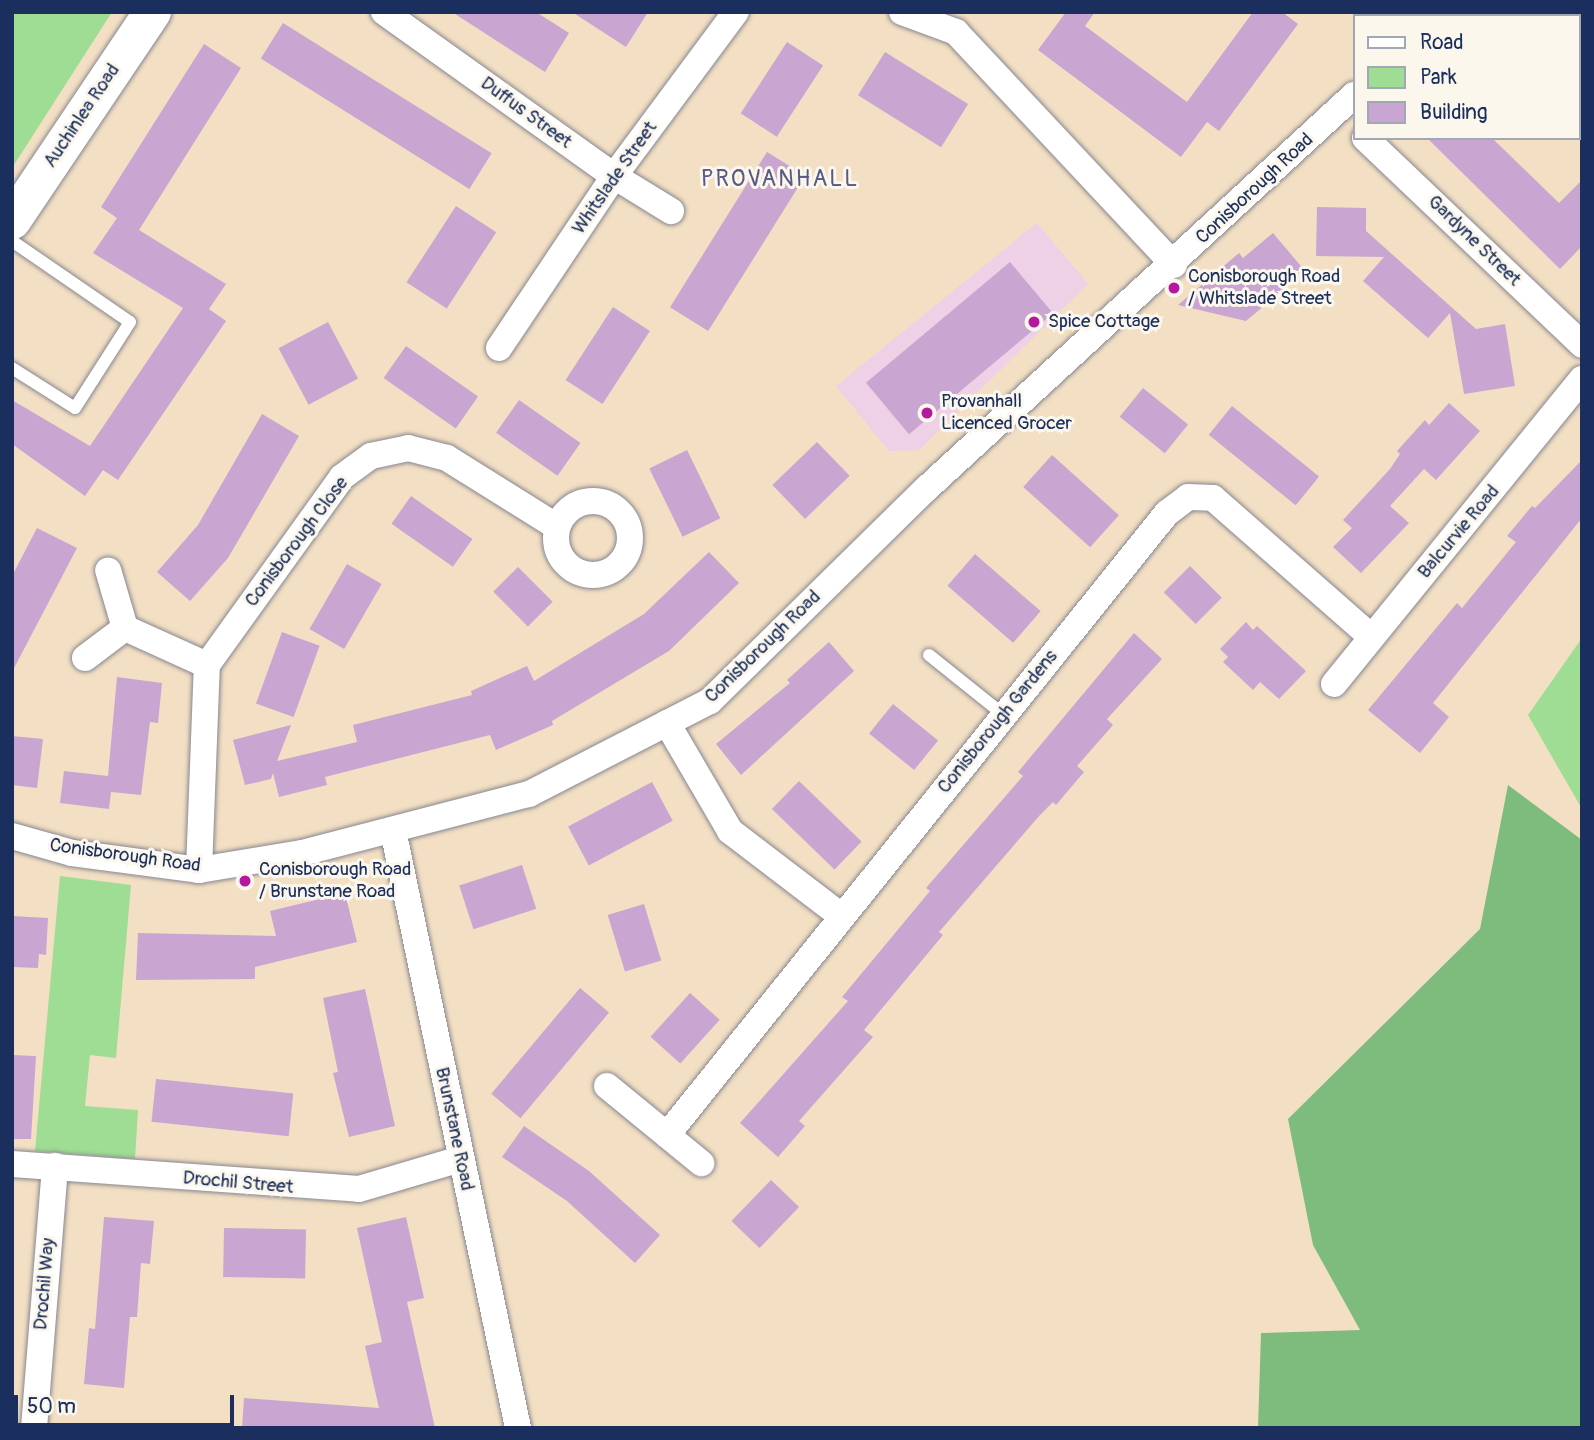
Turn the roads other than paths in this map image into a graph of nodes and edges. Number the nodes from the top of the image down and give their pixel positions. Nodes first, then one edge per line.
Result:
1 (152, 12) edge
2 (384, 12) edge
3 (736, 12) edge
4 (902, 12) edge
5 (963, 22) edge
6 (1349, 112) edge
7 (1367, 140) edge
8 (614, 176) junction
9 (671, 211) dead end
10 (12, 220) edge
11 (12, 241) edge
12 (1174, 265) junction
13 (1582, 345) edge
14 (499, 348) dead end
15 (12, 368) edge
16 (1582, 379) edge
17 (556, 526) dead end
18 (108, 570) dead end
19 (125, 628) junction
20 (1371, 637) junction
21 (929, 655) dead end
22 (85, 658) dead end
23 (207, 664) junction
24 (1334, 684) dead end
25 (1004, 715) junction
26 (667, 723) junction
27 (393, 830) junction
28 (12, 836) edge
29 (199, 870) junction
30 (841, 916) junction
31 (607, 1086) dead end
32 (667, 1135) junction
33 (460, 1159) junction
34 (701, 1163) dead end
35 (12, 1164) edge
36 (55, 1166) junction
37 (27, 1410) edge
38 (518, 1428) edge

1 - 10 street, Auchinlea Road
2 - 8 street, Duffus Street
3 - 8 street, Whitslade Street
4 - 5 street
5 - 12 street
6 - 12 street, Conisborough Road
7 - 13 street, Gardyne Street
8 - 9 street, Duffus Street
8 - 14 street, Whitslade Street
11 - 15 lane
12 - 26 street, Conisborough Road
16 - 20 street, Balcurvie Road
17 - 23 street, Conisborough Close
18 - 19 street
19 - 22 street
19 - 23 street
20 - 24 street, Balcurvie Road
20 - 25 street, Conisborough Gardens
21 - 25 lane
23 - 29 street
25 - 30 street, Conisborough Gardens
26 - 27 street, Conisborough Road
26 - 30 street
27 - 29 street, Conisborough Road
27 - 33 street, Brunstane Road
28 - 29 street, Conisborough Road
30 - 32 street, Conisborough Gardens
31 - 32 street
32 - 34 street
33 - 36 street, Drochil Street
33 - 38 street, Brunstane Road
35 - 36 street, Drochil Street
36 - 37 street, Drochil Way

